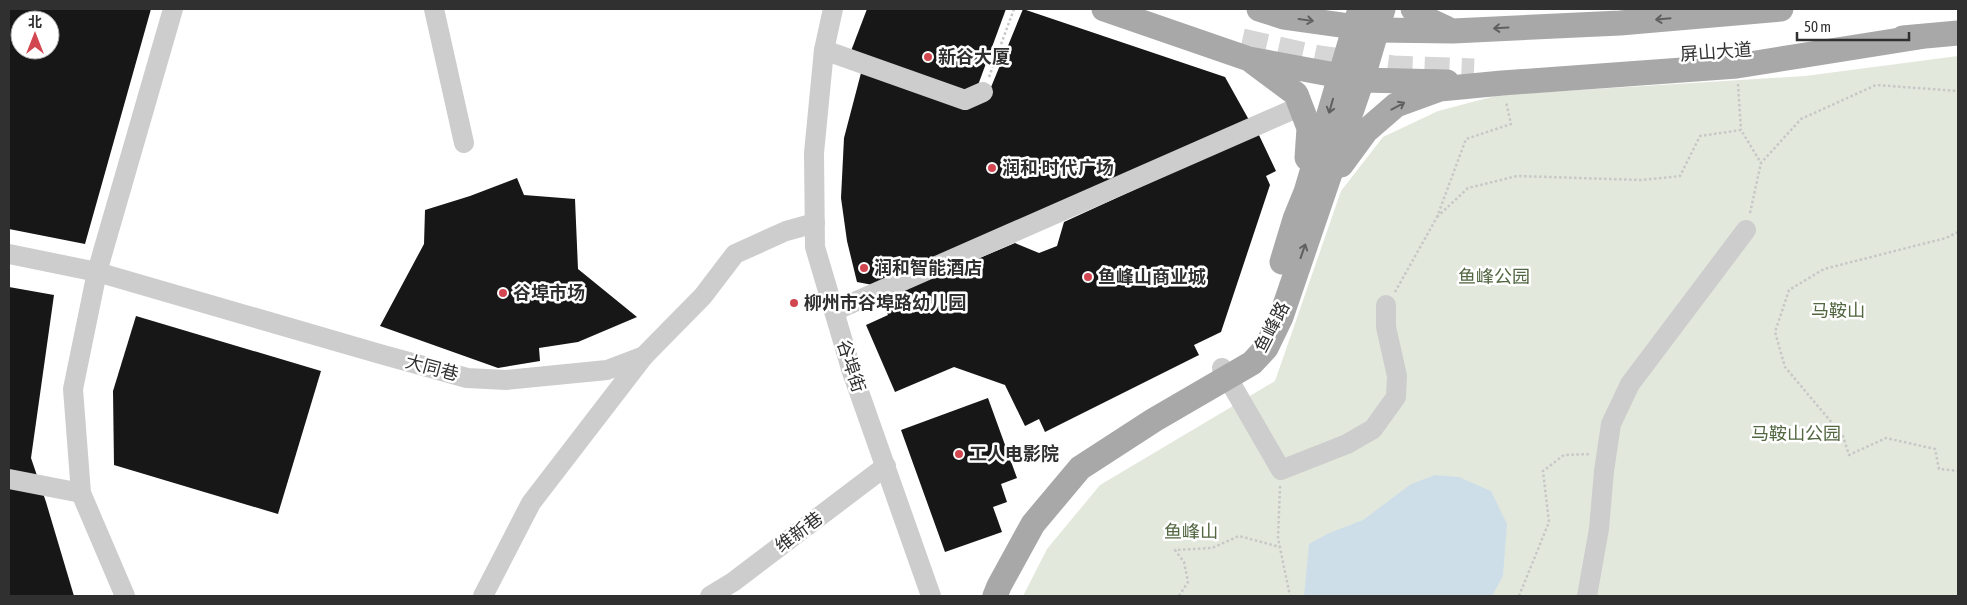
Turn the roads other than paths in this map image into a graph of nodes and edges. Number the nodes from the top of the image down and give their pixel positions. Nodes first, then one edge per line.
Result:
1 (173, 9) edge
2 (434, 9) edge
3 (833, 9) edge
4 (1104, 9) edge
5 (1150, 9) edge
6 (1259, 9) edge
7 (1413, 9) edge
8 (1781, 9) edge
9 (1619, 16) edge
10 (1368, 19) edge
11 (1452, 31) junction
12 (1958, 33) edge
13 (1919, 37) junction
14 (824, 50) junction
15 (1246, 50) junction
16 (1474, 70) tunnel mouth
17 (1351, 78) junction
18 (1502, 83) junction
19 (983, 92) road end
20 (1301, 106) junction
21 (464, 143) dead end
22 (1314, 194) junction
23 (815, 223) junction
24 (1746, 230) road end
25 (9, 254) edge
26 (97, 272) junction
27 (1386, 305) road end
28 (834, 312) junction
29 (644, 356) junction
30 (1225, 373) junction
31 (886, 466) junction
32 (9, 479) edge
33 (82, 493) junction
34 (125, 596) edge
35 (483, 596) edge
36 (710, 596) edge
37 (931, 596) edge
38 (983, 596) edge
39 (995, 596) edge
40 (1587, 596) edge

1 - 26 street
2 - 21 street
3 - 14 street, 谷埠街
4 - 15 main road
5 - 15 main road
6 -> 10 main road, 屏山大道
7 - 11 main road
8 -> 9 main road, 屏山大道
9 -> 11 main road, 屏山大道
10 - 11 main road, 屏山大道
10 - 17 main road, 鱼峰路
12 - 13 main road, 屏山大道
13 - 16 main road, 屏山大道
13 - 18 main road
14 - 19 street
14 - 23 street, 谷埠街
15 - 17 main road
15 - 20 main road
17 - 18 main road
17 - 22 main road, 鱼峰路
22 -> 18 main road
20 - 22 main road
20 - 28 street
22 - 30 main road, 鱼峰路
23 - 28 street, 谷埠街
23 - 29 street, 大同巷
24 - 40 street
25 - 26 street, 大同巷
26 - 29 street, 大同巷
26 - 33 street
27 - 30 street
28 - 31 street, 谷埠街
29 - 35 street
30 - 38 main road, 鱼峰路
30 - 39 main road, 鱼峰路
31 - 36 street, 维新巷
31 - 37 street, 谷埠街
32 - 33 street
33 - 34 street

